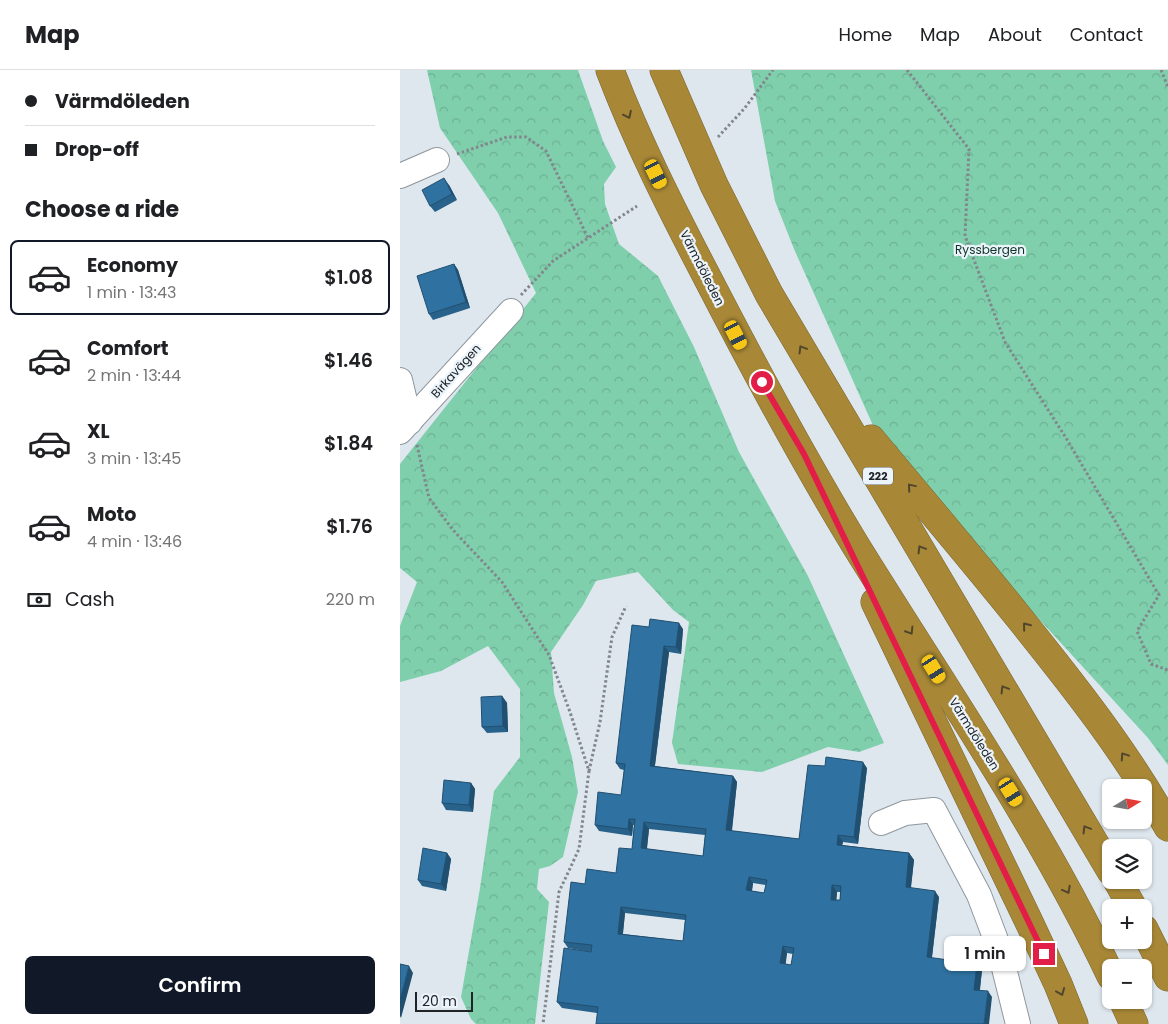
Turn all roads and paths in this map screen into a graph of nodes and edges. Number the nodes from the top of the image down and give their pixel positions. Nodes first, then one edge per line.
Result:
1 (610, 70) edge
2 (664, 70) edge
3 (773, 70) edge
4 (907, 70) edge
5 (1161, 70) edge
6 (1168, 87) edge
7 (716, 139) dead end
8 (438, 160) joint
9 (400, 176) edge
10 (637, 206) dead end
11 (588, 238) junction
12 (511, 310) joint
13 (817, 374) junction
14 (400, 380) edge
15 (405, 427) edge
16 (804, 454) junction
17 (626, 606) dead end
18 (1168, 670) edge
19 (589, 771) junction
20 (882, 823) dead end
21 (1168, 827) edge
22 (1102, 856) edge
23 (1152, 945) edge
24 (1102, 959) edge
25 (1168, 977) edge
26 (1127, 1009) edge
27 (543, 1024) edge
28 (1018, 1024) edge
29 (1074, 1024) edge
30 (1134, 1024) edge

1 -> 16 highway, Värmdöleden
13 -> 2 highway, 222
3 - 7 path
4 - 18 path
5 - 6 path
8 - 9 street
8 - 11 path
10 - 11 path
11 - 12 path
12 - 15 street, Birkavägen
21 -> 13 highway
22 -> 13 highway, 222
14 - 15 street
15 - 19 path
16 -> 24 highway, Värmdöleden
16 -> 29 highway
17 - 19 path
19 - 27 path
20 - 28 street
23 - 25 highway
26 - 30 highway

